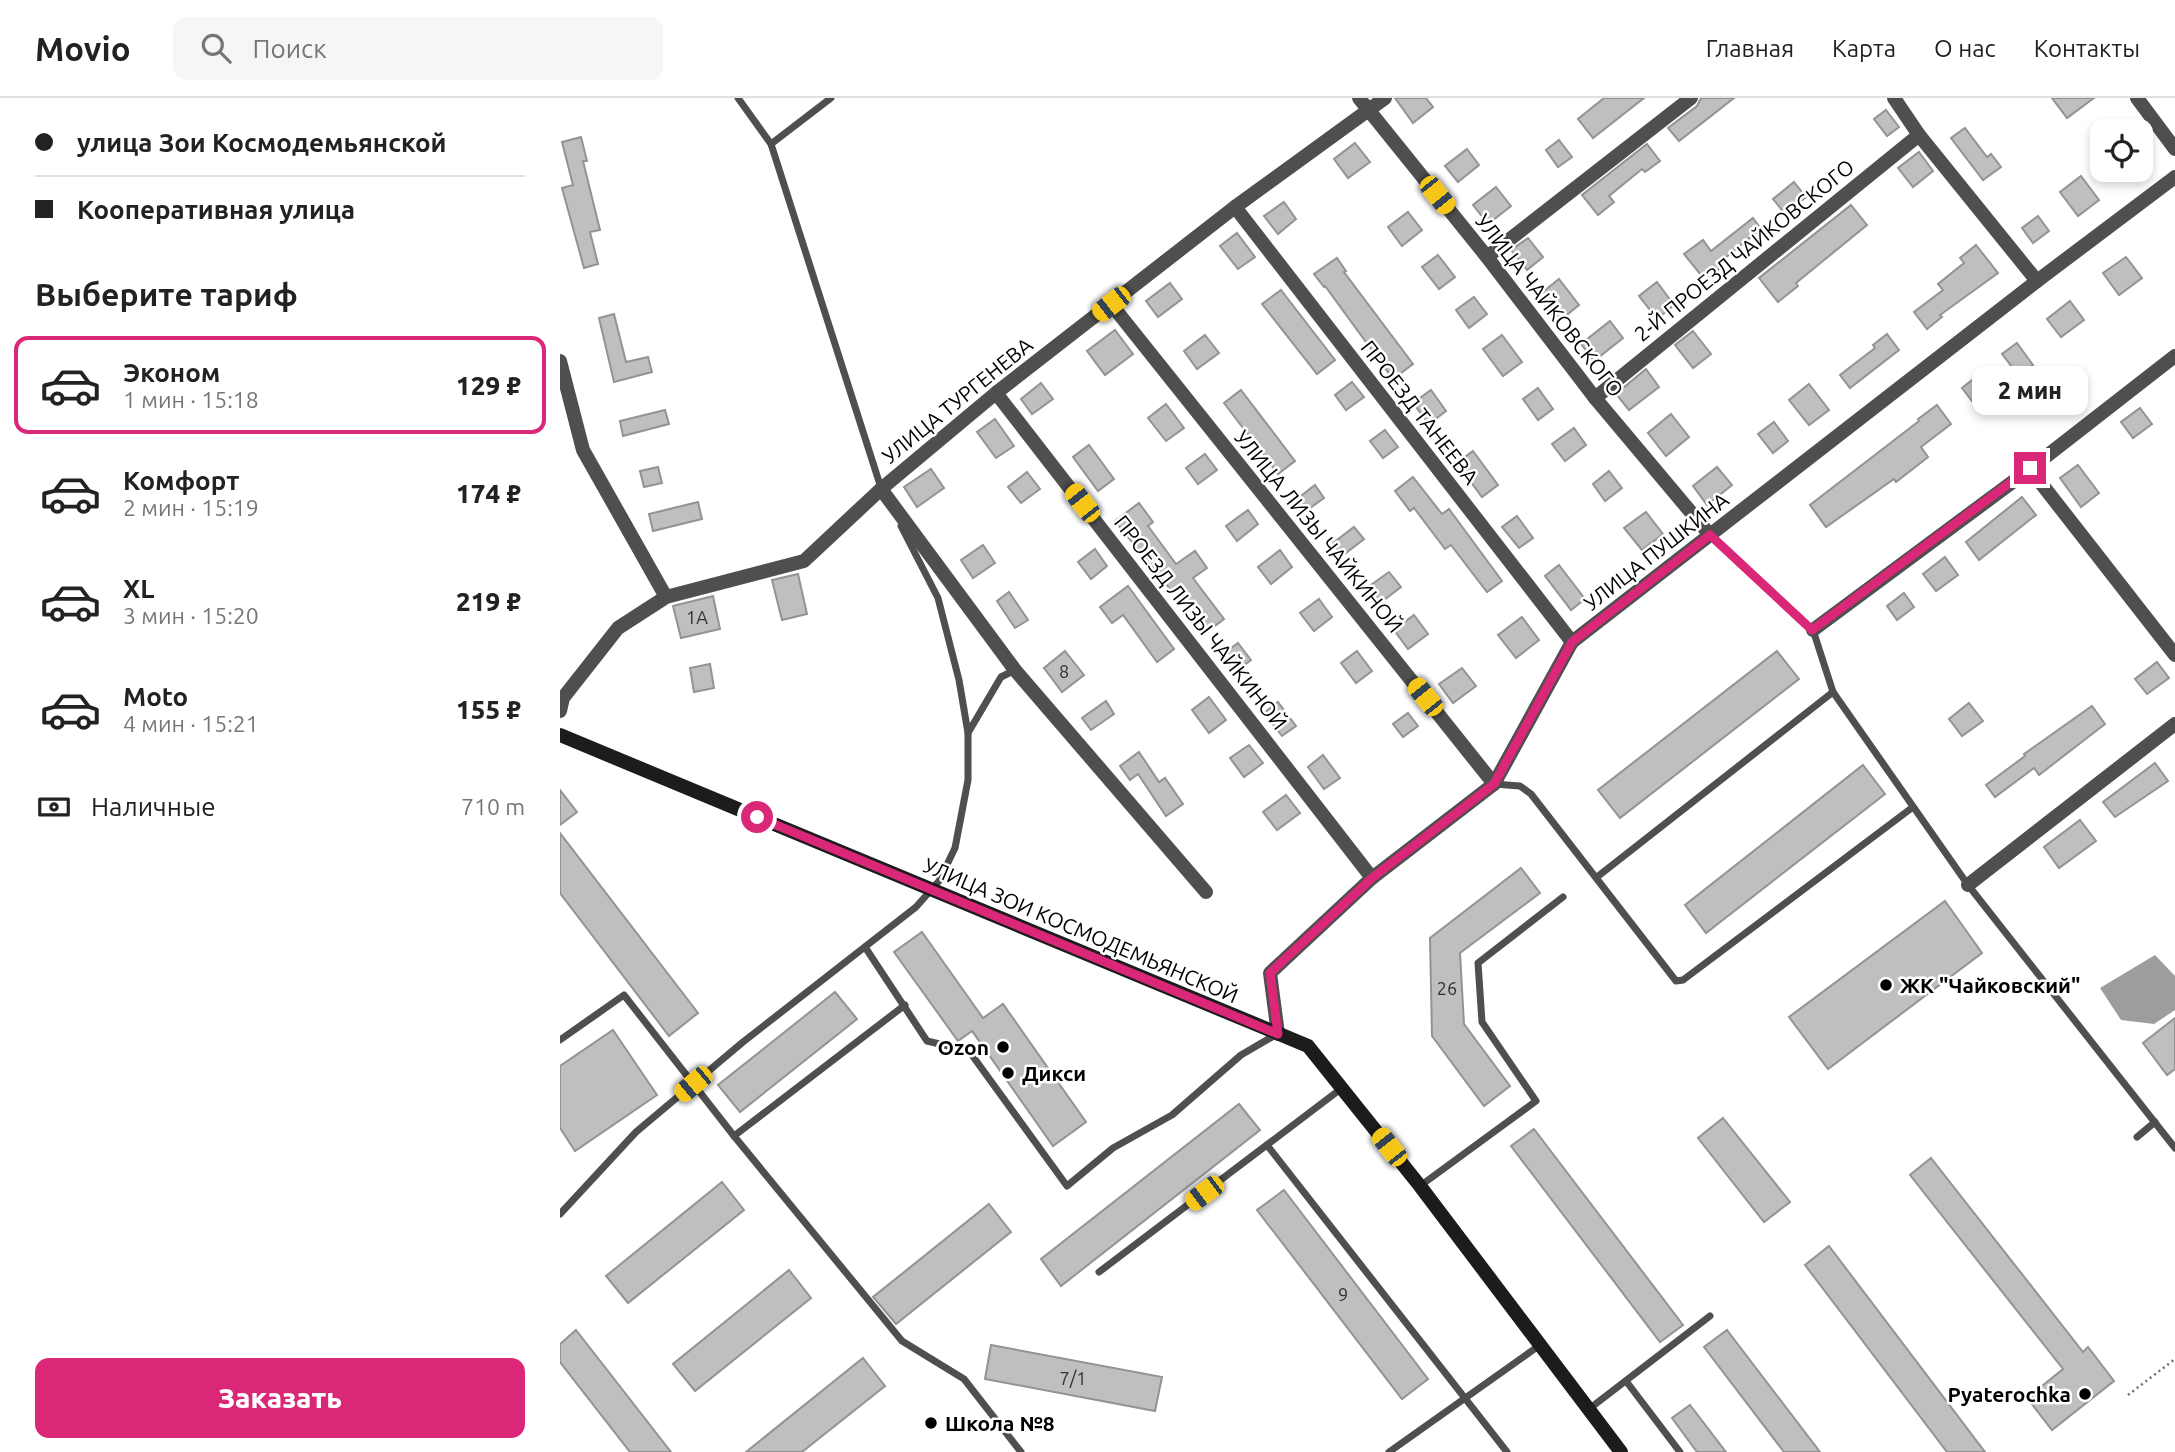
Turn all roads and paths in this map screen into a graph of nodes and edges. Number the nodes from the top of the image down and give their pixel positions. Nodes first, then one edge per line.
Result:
1 (738, 98) edge
2 (831, 98) edge
3 (1359, 98) edge
4 (1385, 98) edge
5 (1691, 98) edge
6 (1894, 98) edge
7 (2137, 98) edge
8 (1369, 111) junction
9 (1919, 135) junction
10 (771, 144) junction
11 (2175, 149) edge
12 (2175, 177) edge
13 (1235, 207) junction
14 (1487, 257) junction
15 (2037, 281) junction
16 (1111, 304) junction
17 (2175, 356) edge
18 (560, 361) edge
19 (996, 393) junction
20 (1595, 398) junction
21 (2030, 468) junction
22 (881, 489) junction
23 (1710, 535) junction
24 (666, 597) junction
25 (1812, 630) junction
26 (1572, 642) junction
27 (2175, 655) edge
28 (1015, 670) junction
29 (1833, 692) junction
30 (560, 711) edge
31 (2175, 724) edge
32 (968, 733) junction
33 (560, 735) edge
34 (1494, 784) junction
35 (1913, 807) junction
36 (1597, 877) junction
37 (1372, 878) junction
38 (1968, 885) junction
39 (930, 890) junction
40 (1206, 892) dead end
41 (1563, 897) dead end
42 (865, 947) junction
43 (905, 1005) junction
44 (1278, 1034) junction
45 (560, 1040) edge
46 (693, 1084) junction
47 (1343, 1088) junction
48 (2155, 1122) junction
49 (734, 1136) junction
50 (2137, 1137) dead end
51 (1267, 1145) junction
52 (2175, 1147) edge
53 (1420, 1186) junction
54 (560, 1214) edge
55 (1099, 1272) dead end
56 (1710, 1315) dead end
57 (1540, 1345) junction
58 (2175, 1359) edge
59 (1626, 1381) junction
60 (2128, 1395) dead end
61 (1465, 1398) junction
62 (1589, 1409) junction
63 (1021, 1452) edge
64 (1389, 1452) edge
65 (1507, 1452) edge
66 (1621, 1452) edge
67 (1679, 1452) edge

1 - 10 lane
2 - 10 lane
3 - 8 street, УЛИЦА ЧАЙКОВСКОГО
4 - 8 street, УЛИЦА ТУРГЕНЕВА
5 - 14 street
6 - 9 street
7 - 11 street
8 - 13 street, УЛИЦА ТУРГЕНЕВА
8 - 14 street, УЛИЦА ЧАЙКОВСКОГО
9 - 15 street
9 - 20 street, 2-Й ПРОЕЗД ЧАЙКОВСКОГО
10 - 22 lane
12 - 15 street, УЛИЦА ПУШКИНА
13 - 16 street, УЛИЦА ТУРГЕНЕВА
13 - 26 street, ПРОЕЗД ТАНЕЕВА
14 - 20 street, УЛИЦА ЧАЙКОВСКОГО
15 - 23 street, УЛИЦА ПУШКИНА
16 - 19 street, УЛИЦА ТУРГЕНЕВА
16 - 34 street, УЛИЦА ЛИЗЫ ЧАЙКИНОЙ
17 - 21 street
18 - 24 street
19 - 22 street, УЛИЦА ТУРГЕНЕВА
19 - 37 street, ПРОЕЗД ЛИЗЫ ЧАЙКИНОЙ
20 - 23 street, УЛИЦА ЧАЙКОВСКОГО
21 - 25 street
21 - 27 street
22 - 24 street, УЛИЦА ТУРГЕНЕВА
22 - 28 street
22 - 32 lane
23 - 25 lane
23 - 26 street, УЛИЦА ПУШКИНА
24 - 30 street, УЛИЦА ТУРГЕНЕВА
25 - 29 lane
26 - 34 street, УЛИЦА ПУШКИНА
28 - 32 lane
28 - 40 street
29 - 35 lane
29 - 36 lane
31 - 38 street
32 - 39 lane
33 - 39 street, УЛИЦА ЗОИ КОСМОДЕМЬЯНСКОЙ
34 - 36 lane
34 - 37 street, УЛИЦА ПУШКИНА
35 - 36 lane
35 - 38 lane
37 - 44 street, УЛИЦА ПУШКИНА
38 - 48 lane
39 - 42 lane
39 - 44 street, УЛИЦА ЗОИ КОСМОДЕМЬЯНСКОЙ
41 - 53 lane
42 - 43 lane
42 - 46 lane
43 - 44 lane
43 - 49 lane
44 - 47 street, УЛИЦА ЗОИ КОСМОДЕМЬЯНСКОЙ
45 - 46 lane
46 - 49 lane
46 - 54 lane
47 - 51 lane
47 - 53 street, УЛИЦА ЗОИ КОСМОДЕМЬЯНСКОЙ
48 - 50 lane
48 - 52 lane
49 - 63 lane
51 - 55 lane
51 - 61 lane
53 - 57 street, УЛИЦА ЗОИ КОСМОДЕМЬЯНСКОЙ
56 - 59 lane
57 - 61 lane
57 - 62 street, УЛИЦА ЗОИ КОСМОДЕМЬЯНСКОЙ
58 - 60 path
59 - 62 lane
59 - 67 lane
61 - 64 lane
61 - 65 lane
62 - 66 street, УЛИЦА ЗОИ КОСМОДЕМЬЯНСКОЙ

